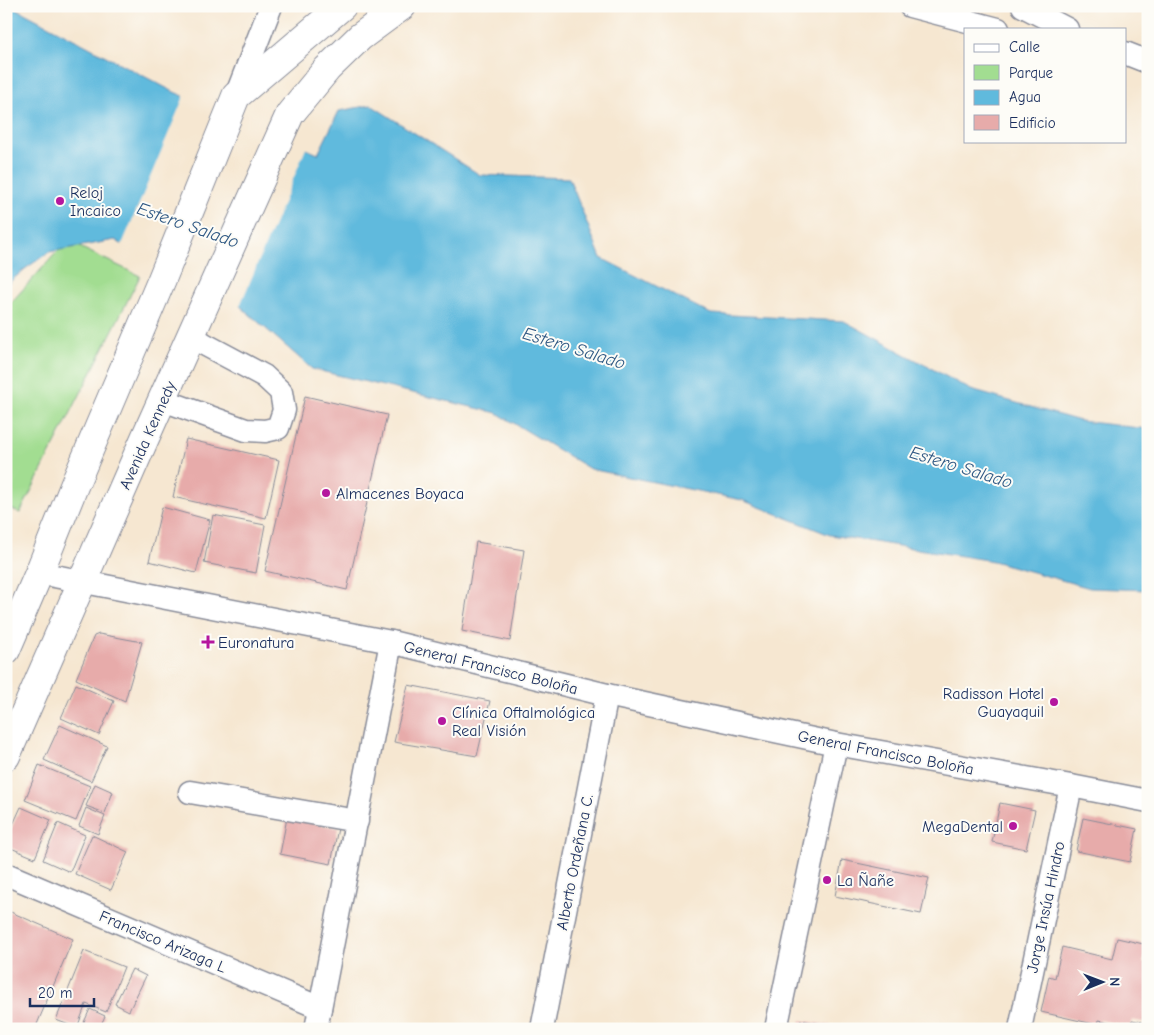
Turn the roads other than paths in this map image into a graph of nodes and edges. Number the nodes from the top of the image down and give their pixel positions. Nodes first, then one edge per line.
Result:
1 (271, 6) edge
2 (342, 6) edge
3 (402, 6) edge
4 (951, 6) edge
5 (1023, 6) edge
6 (916, 8) edge
7 (994, 28) edge
8 (1065, 28) edge
9 (1126, 53) edge
10 (1126, 61) edge
11 (1148, 62) edge
12 (1148, 67) edge
13 (234, 100) junction
14 (192, 336) junction
15 (163, 400) junction
16 (39, 574) junction
17 (83, 583) junction
18 (392, 642) junction
19 (6, 650) edge
20 (607, 695) junction
21 (836, 744) junction
22 (6, 756) edge
23 (1071, 786) junction
24 (190, 792) dead end
25 (1148, 801) edge
26 (357, 821) junction
27 (6, 874) edge
28 (318, 1018) edge
29 (542, 1029) edge
30 (776, 1029) edge
31 (1020, 1029) edge

1 - 13 street
2 - 13 main road
3 - 14 main road, Avenida Kennedy
4 - 6 street
5 - 8 street
6 - 7 street
9 - 11 street
10 - 12 street
13 - 16 main road
14 - 15 main road, Avenida Kennedy
14 - 15 street
15 - 17 main road, Avenida Kennedy
16 - 17 street, General Francisco Boloña
16 - 19 main road
17 - 18 street, General Francisco Boloña
17 - 22 main road, Avenida Kennedy
18 - 20 street, General Francisco Boloña
18 - 26 street
20 - 21 street, General Francisco Boloña
20 - 29 street, Alberto Ordeñana C.
21 - 23 street, General Francisco Boloña
21 - 30 street
23 - 25 street, General Francisco Boloña
23 - 31 street, Jorge Insúa Hindro
24 - 26 street
26 - 28 street
27 - 28 street, Francisco Arizaga L

